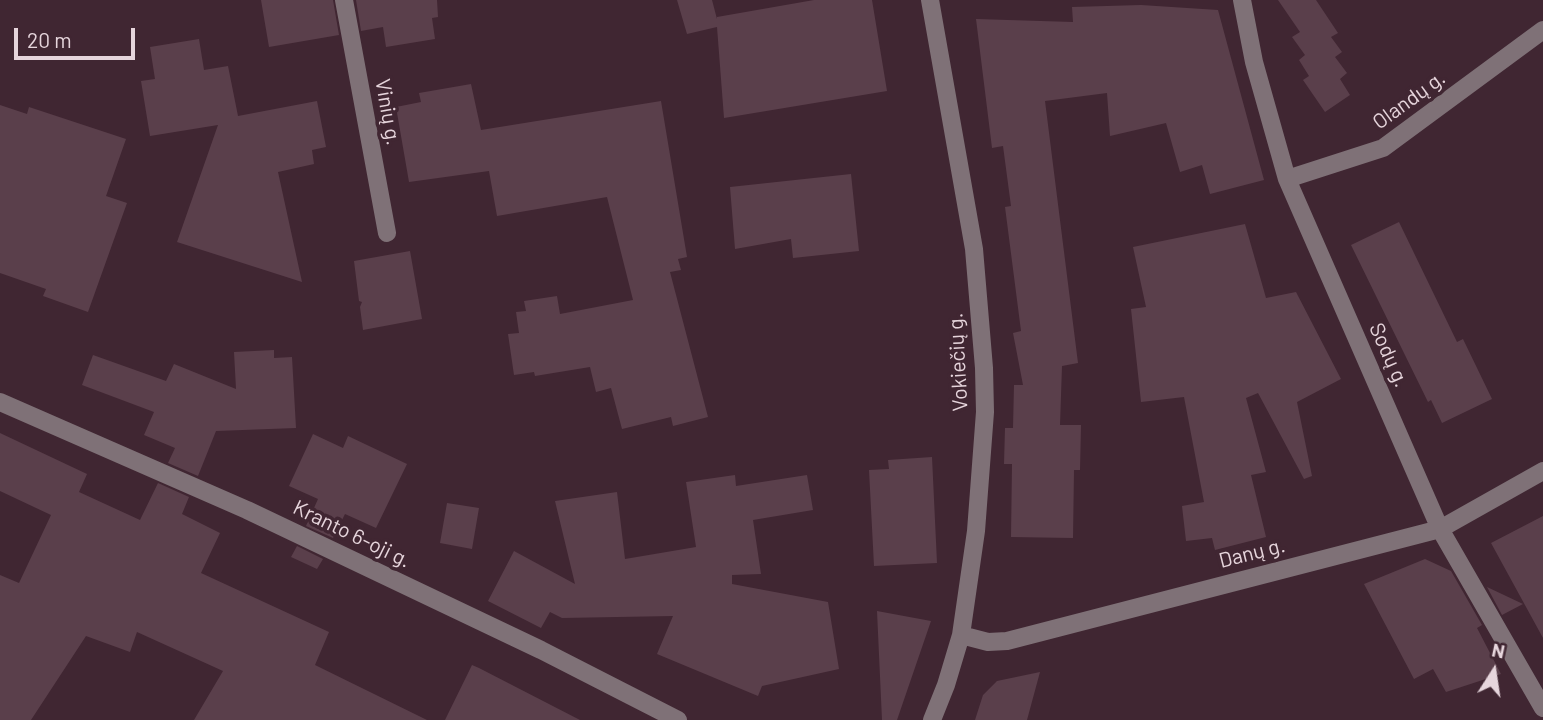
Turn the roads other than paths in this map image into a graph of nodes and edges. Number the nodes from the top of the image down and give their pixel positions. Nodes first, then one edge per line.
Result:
1 (344, 0) edge
2 (930, 0) edge
3 (1242, 0) edge
4 (1543, 30) edge
5 (1287, 179) junction
6 (387, 233) dead end
7 (0, 402) edge
8 (1543, 471) edge
9 (1440, 529) junction
10 (961, 635) junction
11 (1543, 708) edge
12 (678, 720) edge
13 (932, 720) edge

1 - 6 street, Vinių g.
2 - 10 street, Vokiečių g.
3 - 5 street, Sodų g.
4 - 5 street, Olandų g.
5 - 9 street, Sodų g.
7 - 12 street, Kranto 6-oji g.
8 - 9 street, Danų g.
9 - 10 street, Danų g.
9 - 11 street, Sodų g.
10 - 13 street, Vokiečių g.

